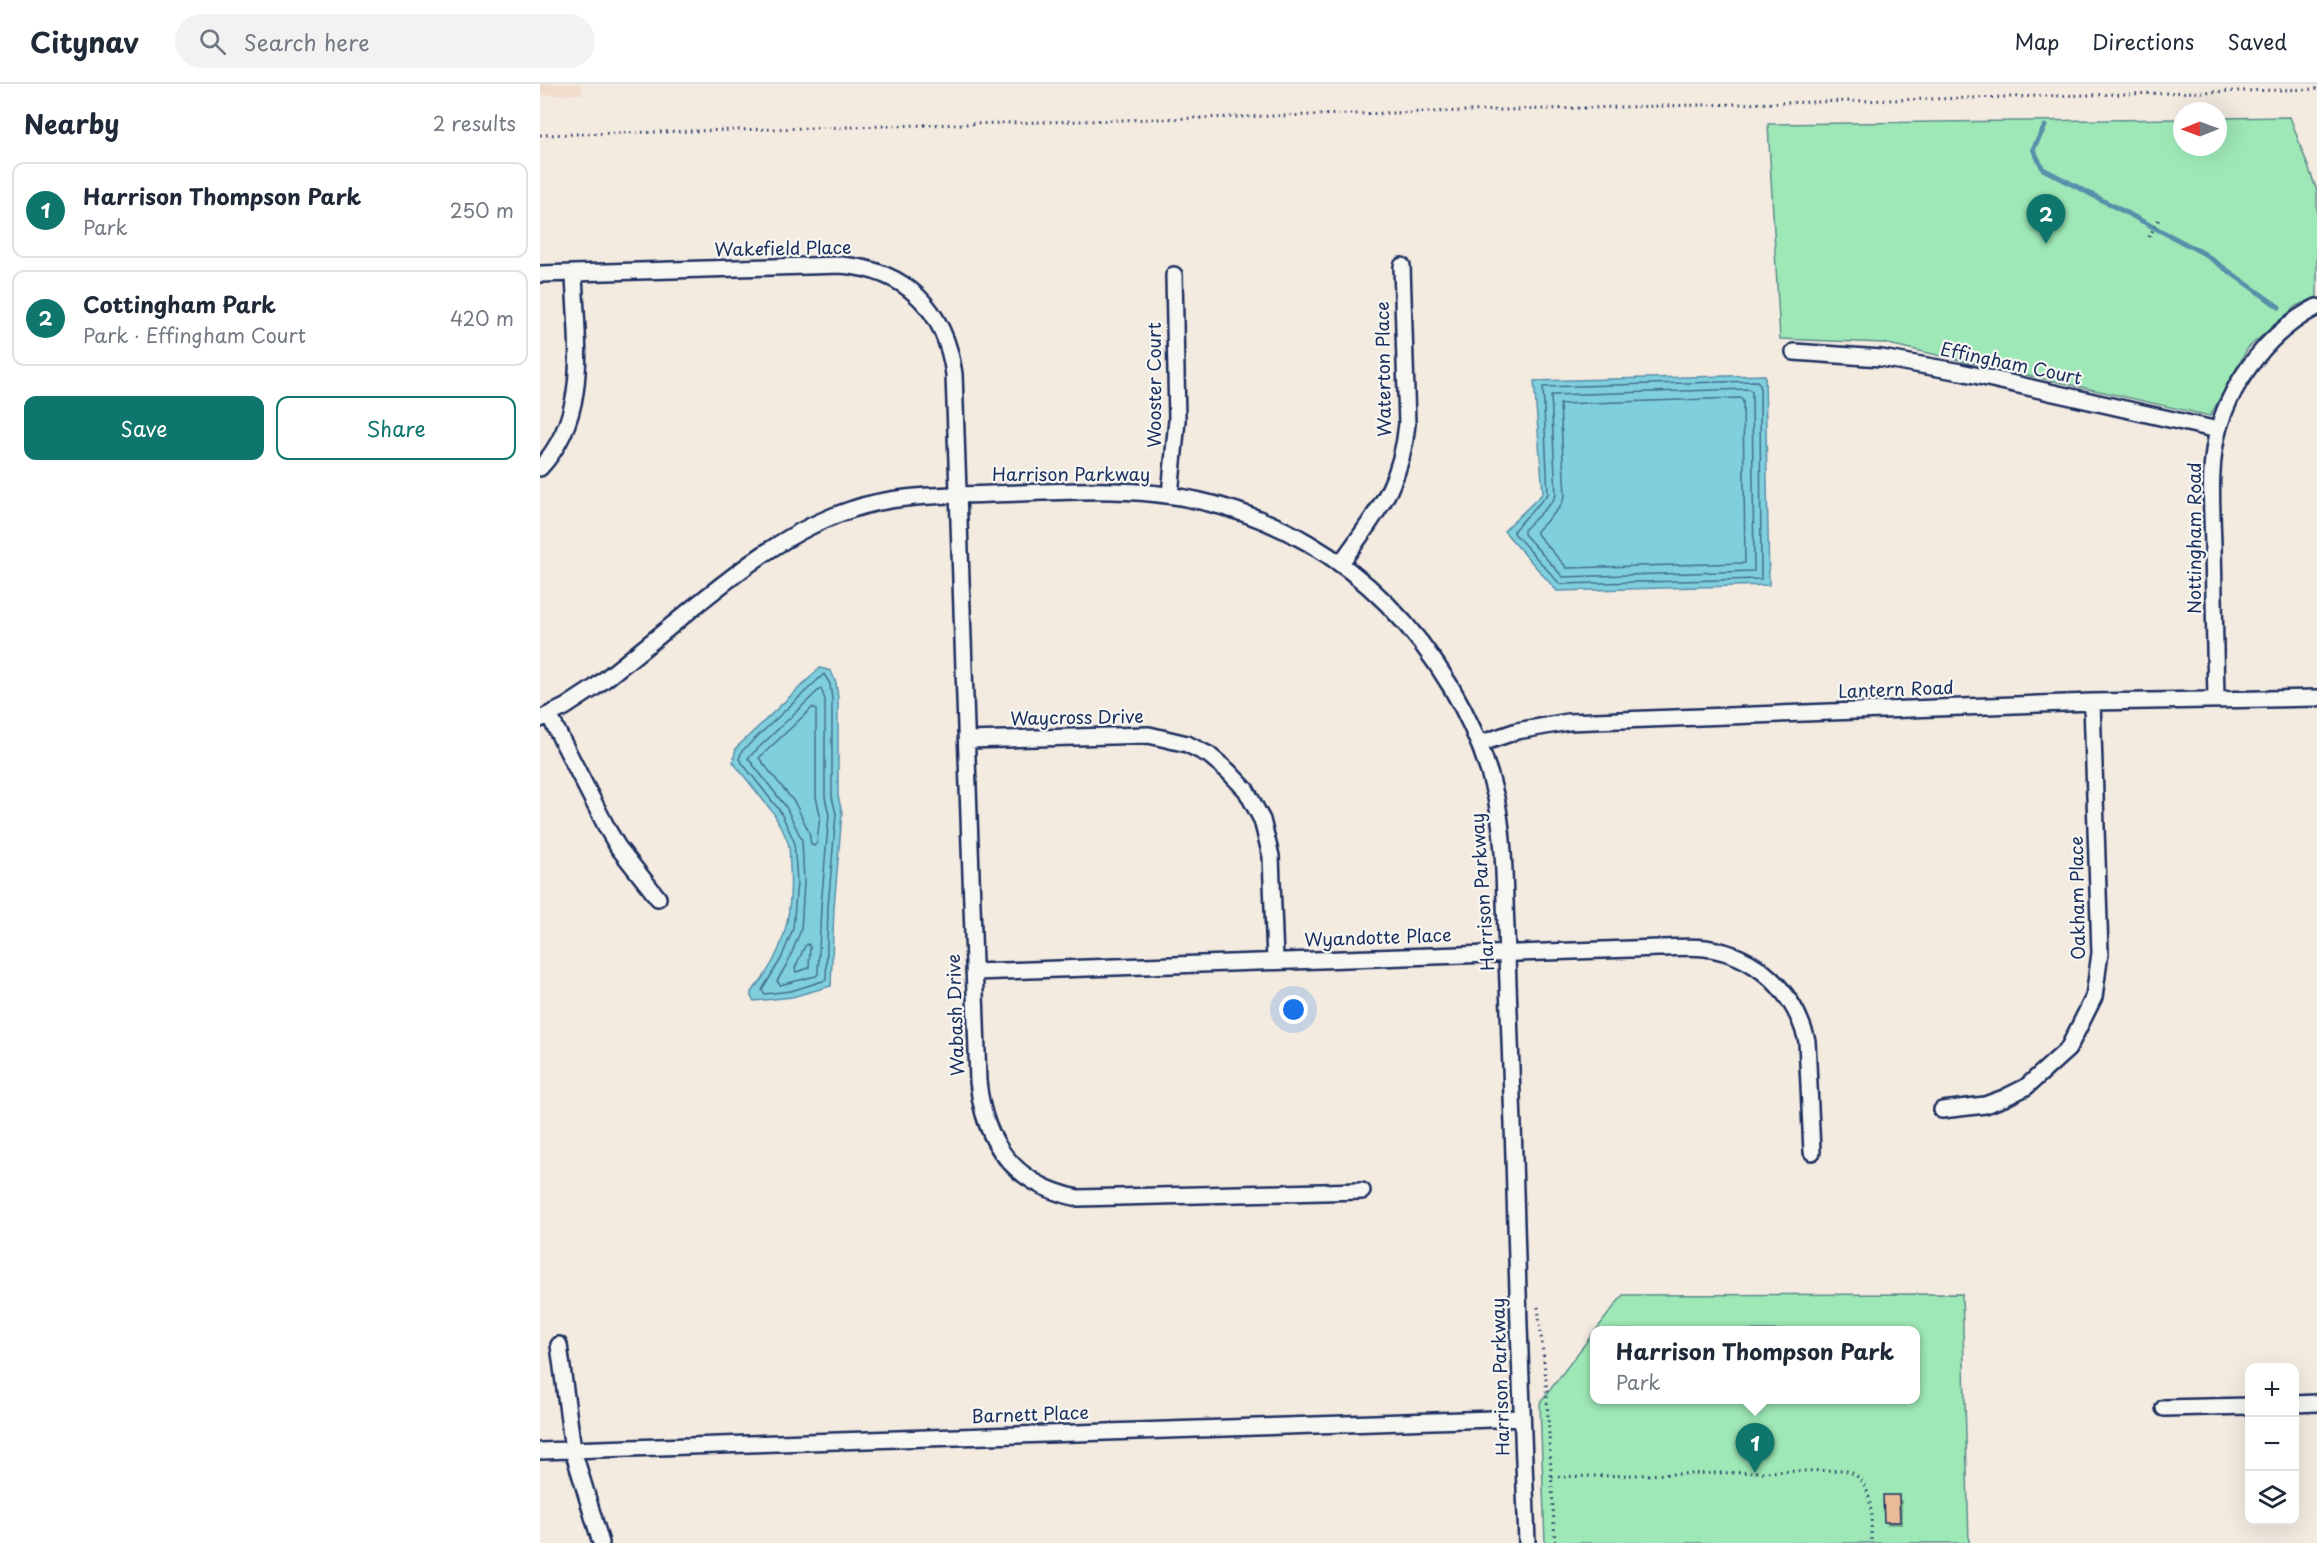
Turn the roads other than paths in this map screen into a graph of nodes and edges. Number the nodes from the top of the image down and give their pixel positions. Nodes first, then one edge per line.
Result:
1 (1402, 266) dead end
2 (574, 273) junction
3 (540, 274) edge
4 (1174, 275) dead end
5 (2317, 307) edge
6 (1794, 352) dead end
7 (2218, 430) junction
8 (540, 468) edge
9 (1170, 495) junction
10 (958, 496) junction
11 (1341, 563) junction
12 (2317, 698) edge
13 (2216, 700) junction
14 (2092, 702) junction
15 (545, 717) edge
16 (967, 740) junction
17 (1479, 744) junction
18 (658, 898) dead end
19 (1507, 954) junction
20 (1275, 960) junction
21 (974, 972) junction
22 (1942, 1110) dead end
23 (1812, 1152) dead end
24 (1362, 1191) dead end
25 (559, 1345) dead end
26 (2317, 1403) edge
27 (2299, 1404) edge
28 (2245, 1406) edge
29 (2164, 1408) dead end
30 (1522, 1418) junction
31 (573, 1450) junction
32 (540, 1451) edge
33 (601, 1543) edge
34 (1527, 1543) edge

1 - 11 street, Waterton Place
2 - 3 street, Wakefield Place
2 - 8 street
2 - 10 street, Wakefield Place
4 - 9 street, Wooster Court
5 - 7 street, Nottingham Road
6 - 7 street, Effingham Court
7 - 13 street, Nottingham Road
9 - 10 street, Harrison Parkway
9 - 11 street, Harrison Parkway
10 - 15 street, Harrison Parkway
10 - 16 street, Wabash Drive
11 - 17 street, Harrison Parkway
12 - 13 street, Lantern Road
13 - 14 street, Lantern Road
14 - 17 street, Lantern Road
14 - 22 street, Oakham Place
15 - 18 street
16 - 20 street, Waycross Drive
16 - 21 street, Wabash Drive
17 - 19 street, Harrison Parkway
19 - 20 street, Wyandotte Place
19 - 23 street, Wyandotte Place
19 - 30 street, Harrison Parkway
20 - 21 street, Wyandotte Place
21 - 24 street, Wabash Drive
25 - 31 street
26 - 27 street
28 - 29 street
30 - 31 street, Barnett Place
30 - 34 street, Harrison Parkway
31 - 32 street, Barnett Place
31 - 33 street

